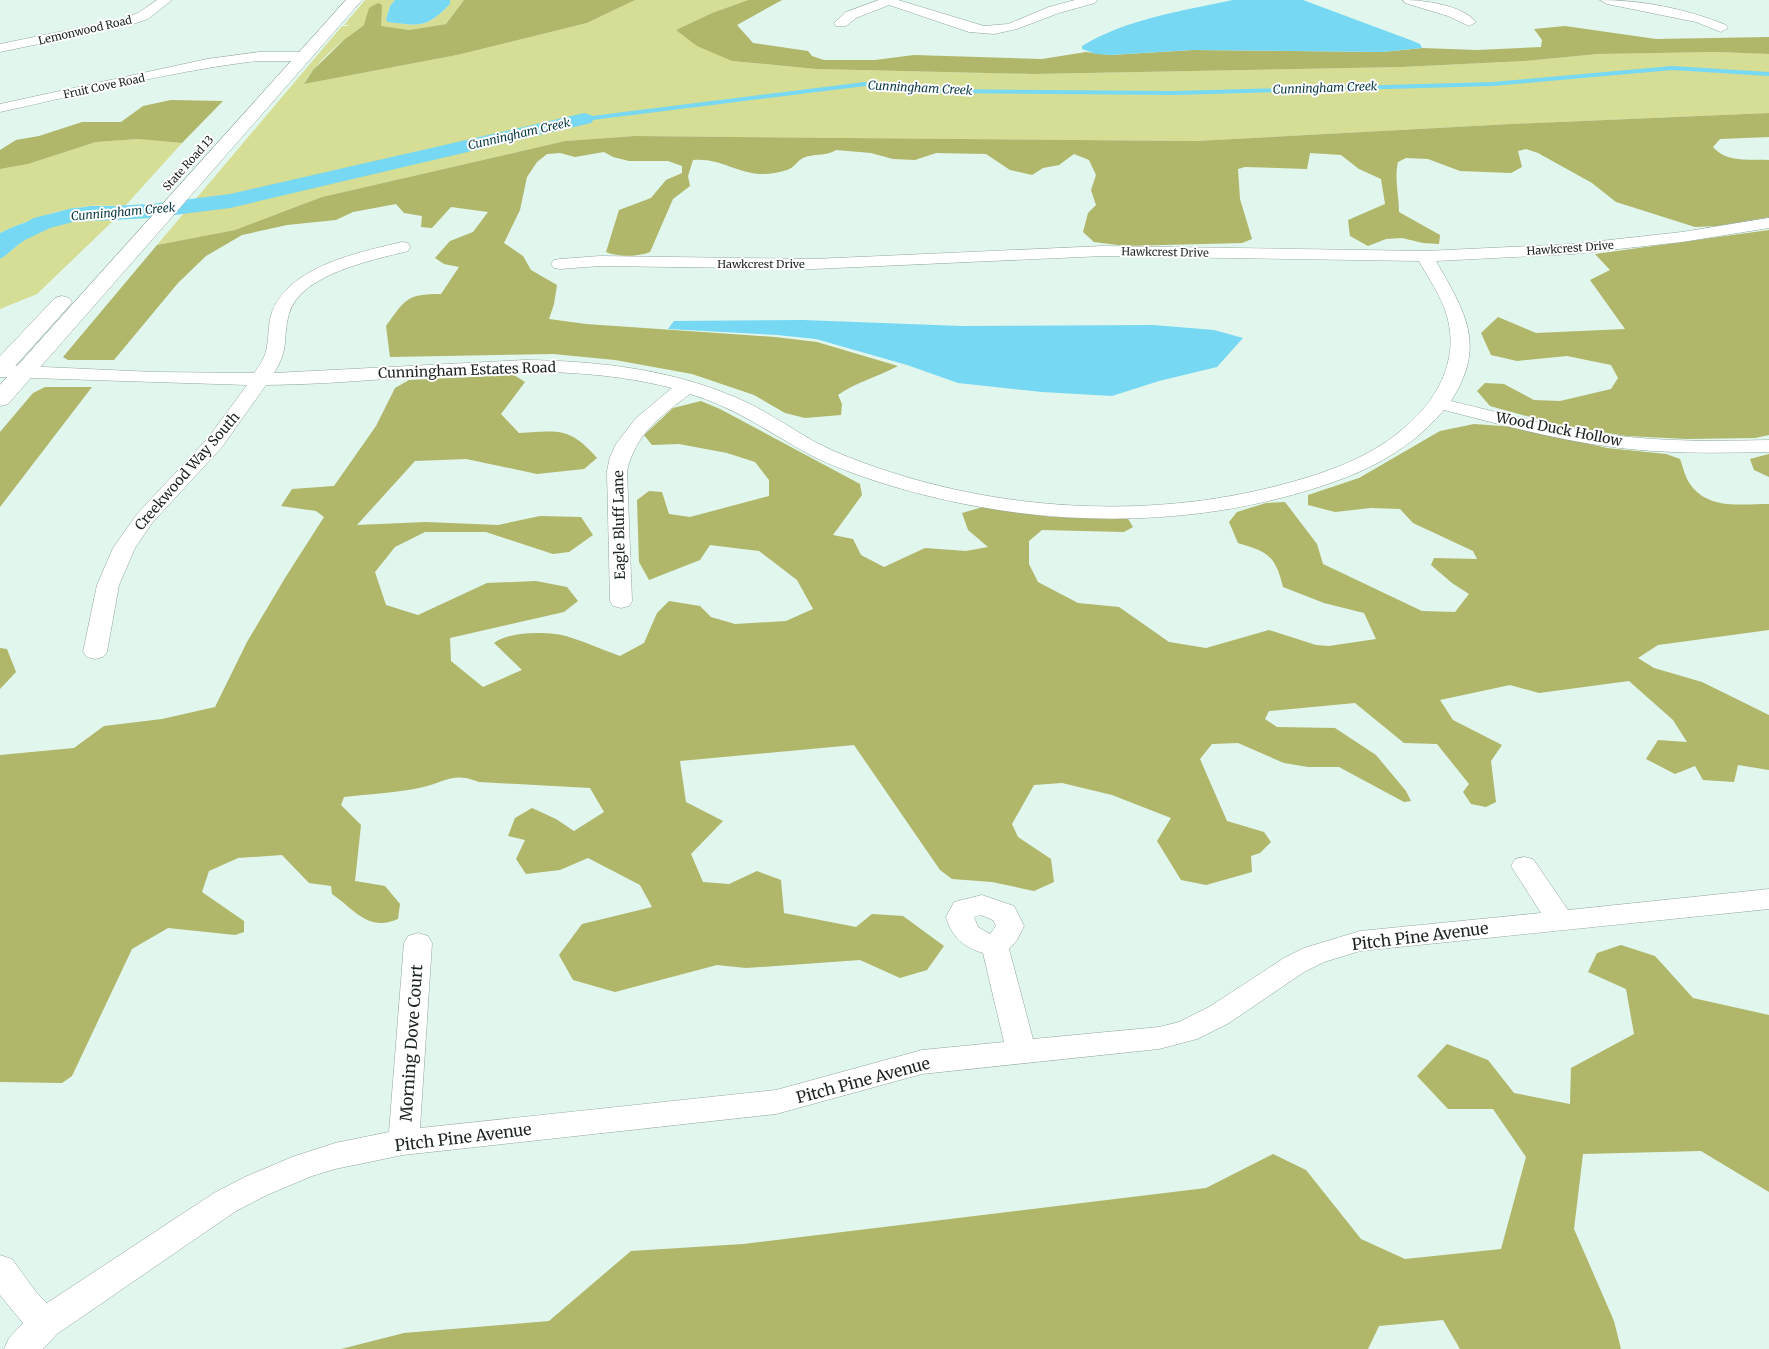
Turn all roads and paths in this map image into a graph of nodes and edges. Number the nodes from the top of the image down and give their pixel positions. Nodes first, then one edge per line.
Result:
1 (165, 0) edge
2 (335, 0) edge
3 (354, 0) edge
4 (1090, 0) edge
5 (1410, 0) edge
6 (1607, 0) edge
7 (889, 1) edge
8 (1469, 22) dead end
9 (840, 23) dead end
10 (1721, 28) dead end
11 (0, 48) edge
12 (297, 53) junction
13 (0, 108) edge
14 (202, 148) dead end
15 (162, 192) dead end
16 (143, 221) junction
17 (1769, 223) edge
18 (402, 247) dead end
19 (1424, 256) junction
20 (560, 264) dead end
21 (0, 370) edge
22 (24, 372) junction
23 (260, 380) junction
24 (686, 387) junction
25 (0, 399) edge
26 (1441, 404) junction
27 (1769, 446) edge
28 (621, 601) dead end
29 (95, 652) dead end
30 (1524, 866) dead end
31 (1769, 898) edge
32 (1560, 920) junction
33 (418, 943) dead end
34 (995, 947) dead end
35 (1021, 1051) junction
36 (403, 1142) junction
37 (0, 1269) edge
38 (45, 1323) junction
39 (21, 1349) edge

1 - 11 street, Lemonwood Road
2 - 12 main road, State Road 13
3 - 12 main road, State Road 13
4 - 7 street
5 - 8 street
6 - 10 street
7 - 9 street
12 - 13 street, Fruit Cove Road
12 - 14 main road, State Road 13
12 - 16 main road, State Road 13
15 - 16 main road, State Road 13
16 - 21 main road, State Road 13
16 - 22 main road, State Road 13
17 - 19 street, Hawkcrest Drive
18 - 23 street, Creekwood Way South
19 - 20 street, Hawkcrest Drive
19 - 26 street, Cunningham Estates Road
21 - 22 street, Cunningham Estates Road
22 - 23 street, Cunningham Estates Road
22 - 25 main road, State Road 13
23 - 24 street, Cunningham Estates Road
23 - 29 street, Creekwood Way South
24 - 26 street, Cunningham Estates Road
24 - 28 street, Eagle Bluff Lane
26 - 27 street, Wood Duck Hollow
30 - 32 street
31 - 32 street, Pitch Pine Avenue
32 - 35 street, Pitch Pine Avenue
33 - 36 street, Morning Dove Court
34 - 35 street
35 - 36 street, Pitch Pine Avenue
36 - 38 street, Pitch Pine Avenue
37 - 38 street
38 - 39 street, Pitch Pine Avenue

